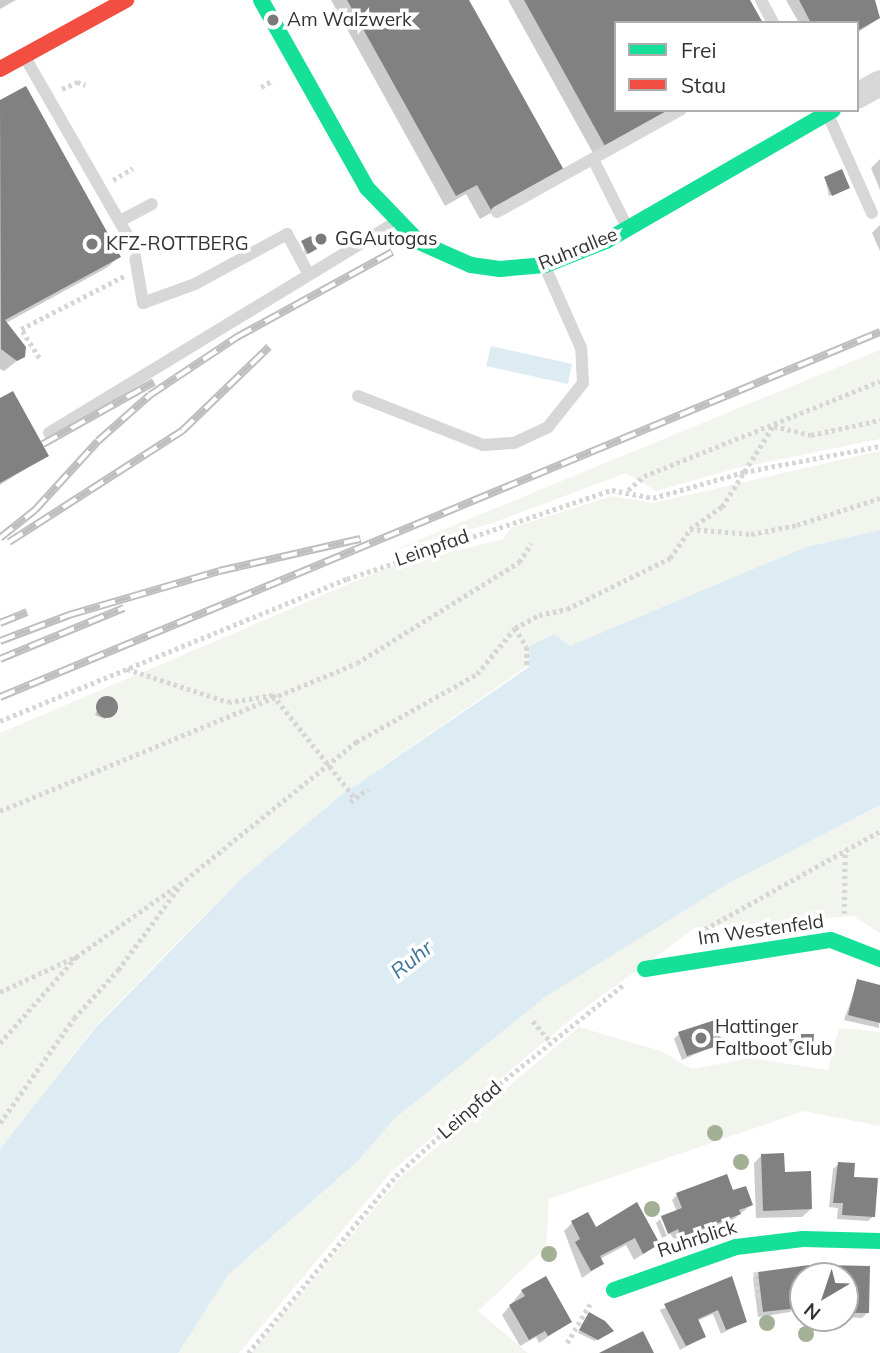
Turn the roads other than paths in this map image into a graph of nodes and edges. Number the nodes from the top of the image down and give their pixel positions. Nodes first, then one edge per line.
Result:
1 (126, 0) edge
2 (261, 0) edge
3 (761, 0) edge
4 (772, 21) edge
5 (24, 56) junction
6 (0, 69) edge
7 (880, 83) edge
8 (859, 95) edge
9 (676, 112) edge
10 (827, 112) edge
11 (829, 112) edge
12 (593, 159) junction
13 (152, 204) dead end
14 (497, 212) dead end
15 (872, 212) dead end
16 (120, 221) junction
17 (396, 223) junction
18 (628, 228) junction
19 (545, 265) junction
20 (308, 273) junction
21 (358, 396) dead end
22 (49, 433) dead end
23 (880, 959) edge
24 (645, 969) road end
25 (880, 1241) edge
26 (614, 1290) dead end

1 - 5 street
2 - 17 street, Ruhrallee
3 - 4 lane
5 - 6 street
5 - 16 lane
7 - 8 street
9 - 12 lane
10 - 18 street, Ruhrallee
11 - 15 lane
12 - 14 lane
12 - 18 lane
13 - 16 lane
16 - 20 lane
17 - 19 street, Ruhrallee
17 - 20 lane
18 - 19 street, Ruhrallee
19 - 21 lane
20 - 22 lane
23 - 24 street, Im Westenfeld
25 - 26 street, Ruhrblick

